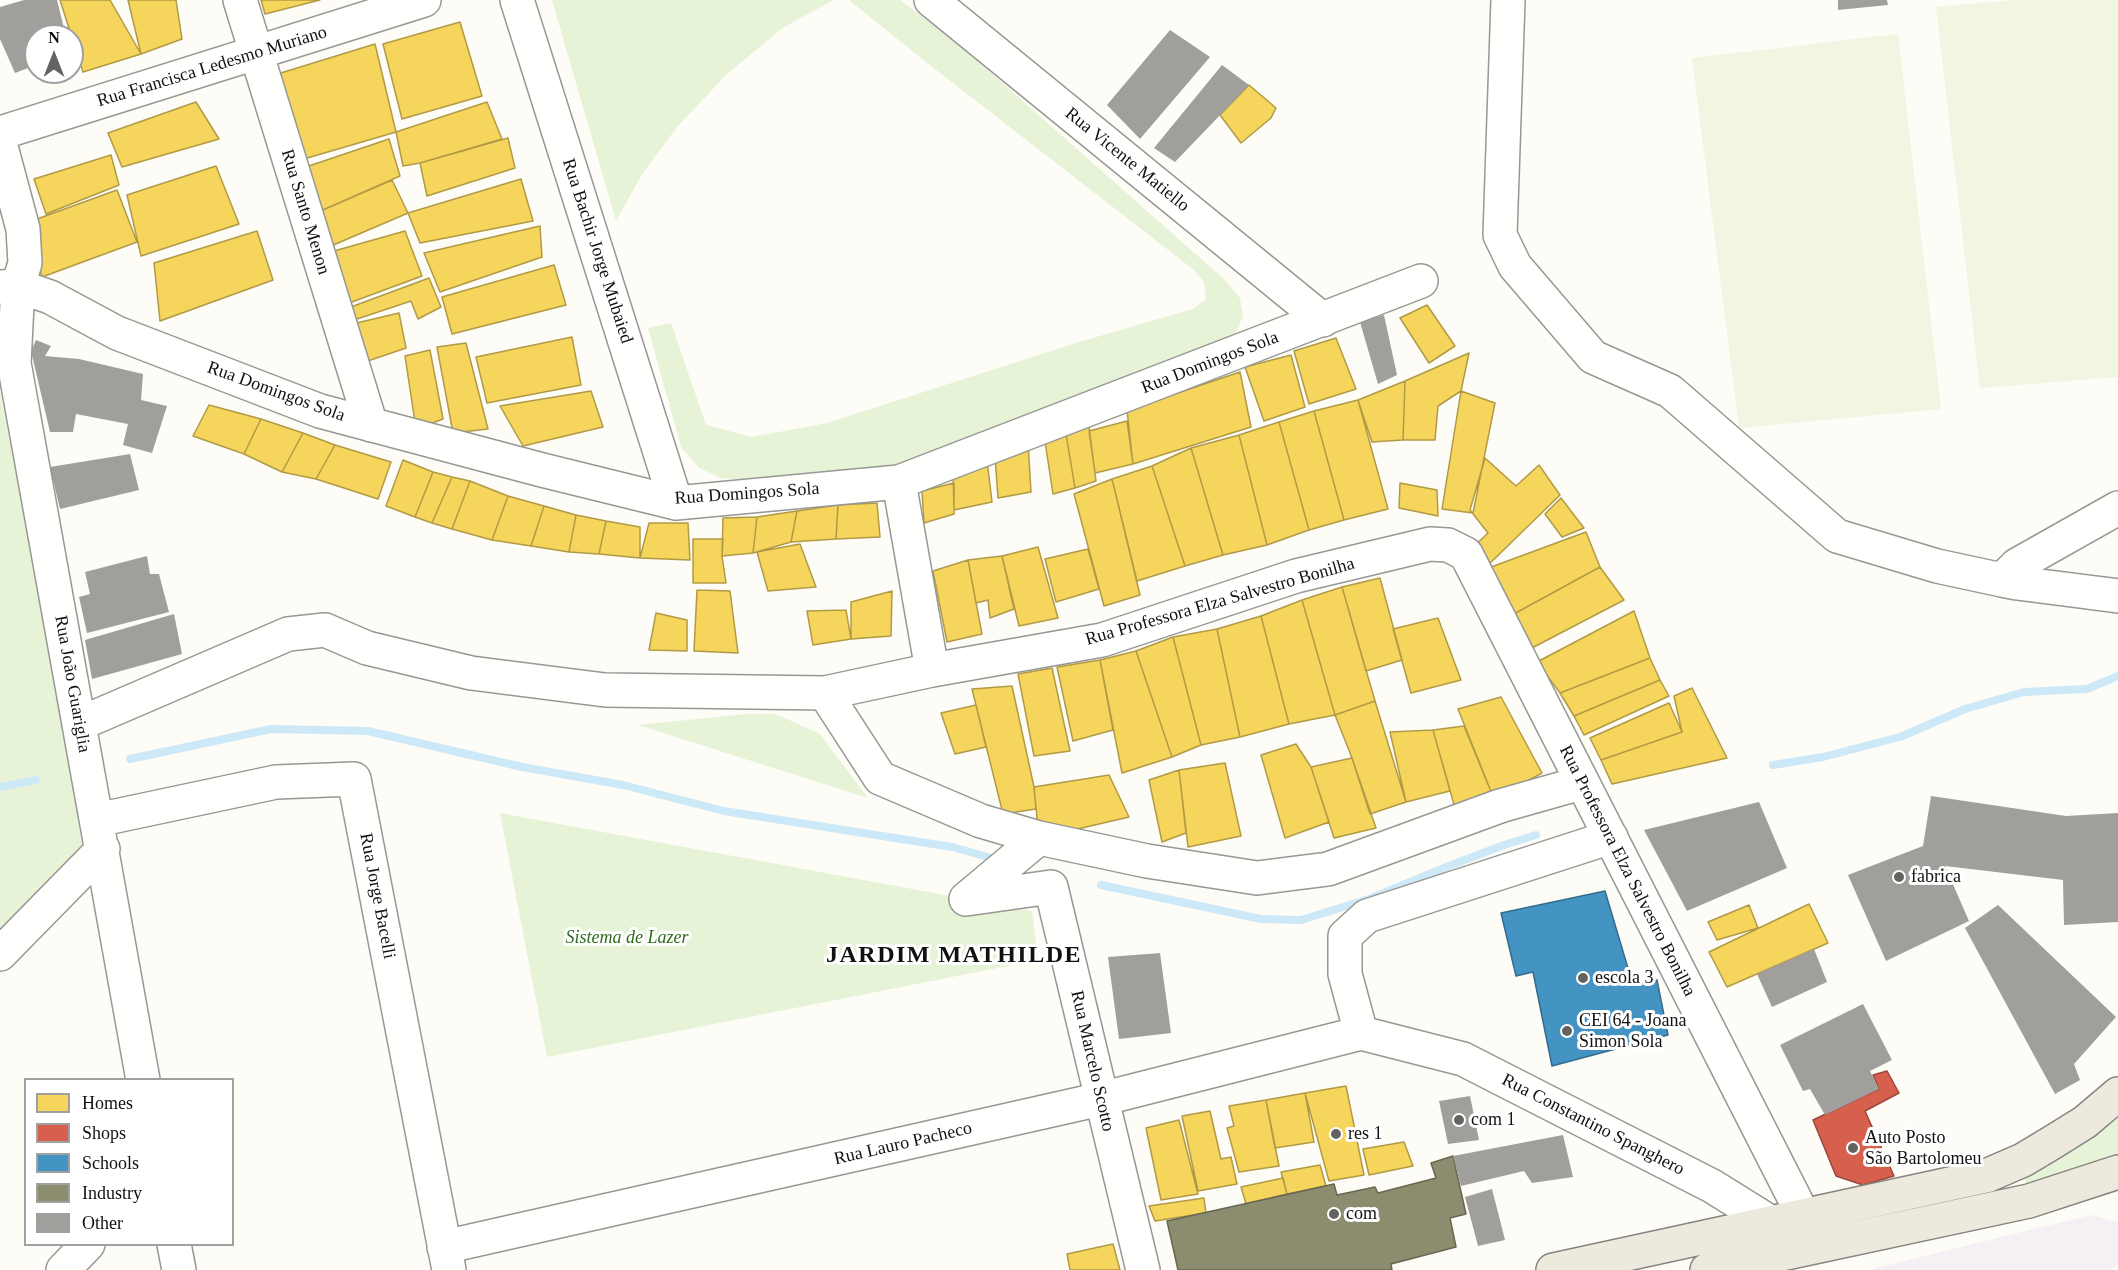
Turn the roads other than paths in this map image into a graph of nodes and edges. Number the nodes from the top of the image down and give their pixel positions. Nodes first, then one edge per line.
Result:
1 (240, 0) edge
2 (424, 0) edge
3 (517, 0) edge
4 (931, 0) edge
5 (1508, 0) edge
6 (256, 53) junction
7 (0, 133) edge
8 (0, 143) edge
9 (1421, 281) dead end
10 (9, 287) edge
11 (1323, 320) junction
12 (371, 425) junction
13 (899, 482) junction
14 (676, 503) junction
15 (2118, 508) edge
16 (2002, 579) junction
17 (2118, 596) edge
18 (932, 670) junction
19 (825, 693) junction
20 (79, 724) junction
21 (1581, 783) junction
22 (100, 835) junction
23 (1611, 837) junction
24 (1039, 838) junction
25 (55, 898) junction
26 (114, 914) junction
27 (0, 954) edge
28 (1361, 1033) junction
29 (143, 1078) edge
30 (2118, 1094) edge
31 (1101, 1099) junction
32 (2118, 1172) edge
33 (1787, 1220) junction
34 (87, 1246) edge
35 (1811, 1247) junction
36 (447, 1258) edge
37 (63, 1270) edge
38 (1143, 1270) edge
39 (1553, 1270) edge
40 (1707, 1270) edge

1 - 6 street, Rua Santo Menon
2 - 6 street, Rua Francisca Ledesmo Muriano
3 - 14 street, Rua Bachir Jorge Mubaied
4 - 11 street, Rua Vicente Matiello
5 - 16 street
6 - 7 street, Rua Francisca Ledesmo Muriano
6 - 12 street, Rua Santo Menon
8 - 10 street, Rua João Guariglia
9 - 11 street, Rua Domingos Sola
10 - 12 street, Rua Domingos Sola
10 - 20 street, Rua João Guariglia
11 - 13 street, Rua Domingos Sola
12 - 14 street, Rua Domingos Sola
13 - 14 street, Rua Domingos Sola
13 - 18 street
15 - 16 street
16 - 17 street
18 - 19 street, Rua Professora Elza Salvestro Bonilha
18 - 21 street, Rua Professora Elza Salvestro Bonilha
19 - 20 street, Rua Professora Elza Salvestro Bonilha
19 - 24 street
20 - 22 street, Rua João Guariglia
21 - 23 street, Rua Professora Elza Salvestro Bonilha
21 - 24 street
22 - 25 street
22 - 26 street, Rua João Guariglia
22 - 36 street, Rua Jorge Bacelli
23 - 28 street
23 - 33 street, Rua Professora Elza Salvestro Bonilha
24 - 31 street, Rua Marcelo Scotto
25 - 26 street
25 - 27 street
26 - 29 street, Rua João Guariglia
28 - 31 street, Rua Lauro Pacheco
28 - 33 street, Rua Constantino Spanghero
30 - 33 main road
31 - 36 street, Rua Lauro Pacheco
31 - 38 street, Rua Marcelo Scotto
32 - 35 main road
33 - 35 street, Rua Professora Elza Salvestro Bonilha
33 - 39 main road
34 - 37 street
35 - 40 main road

